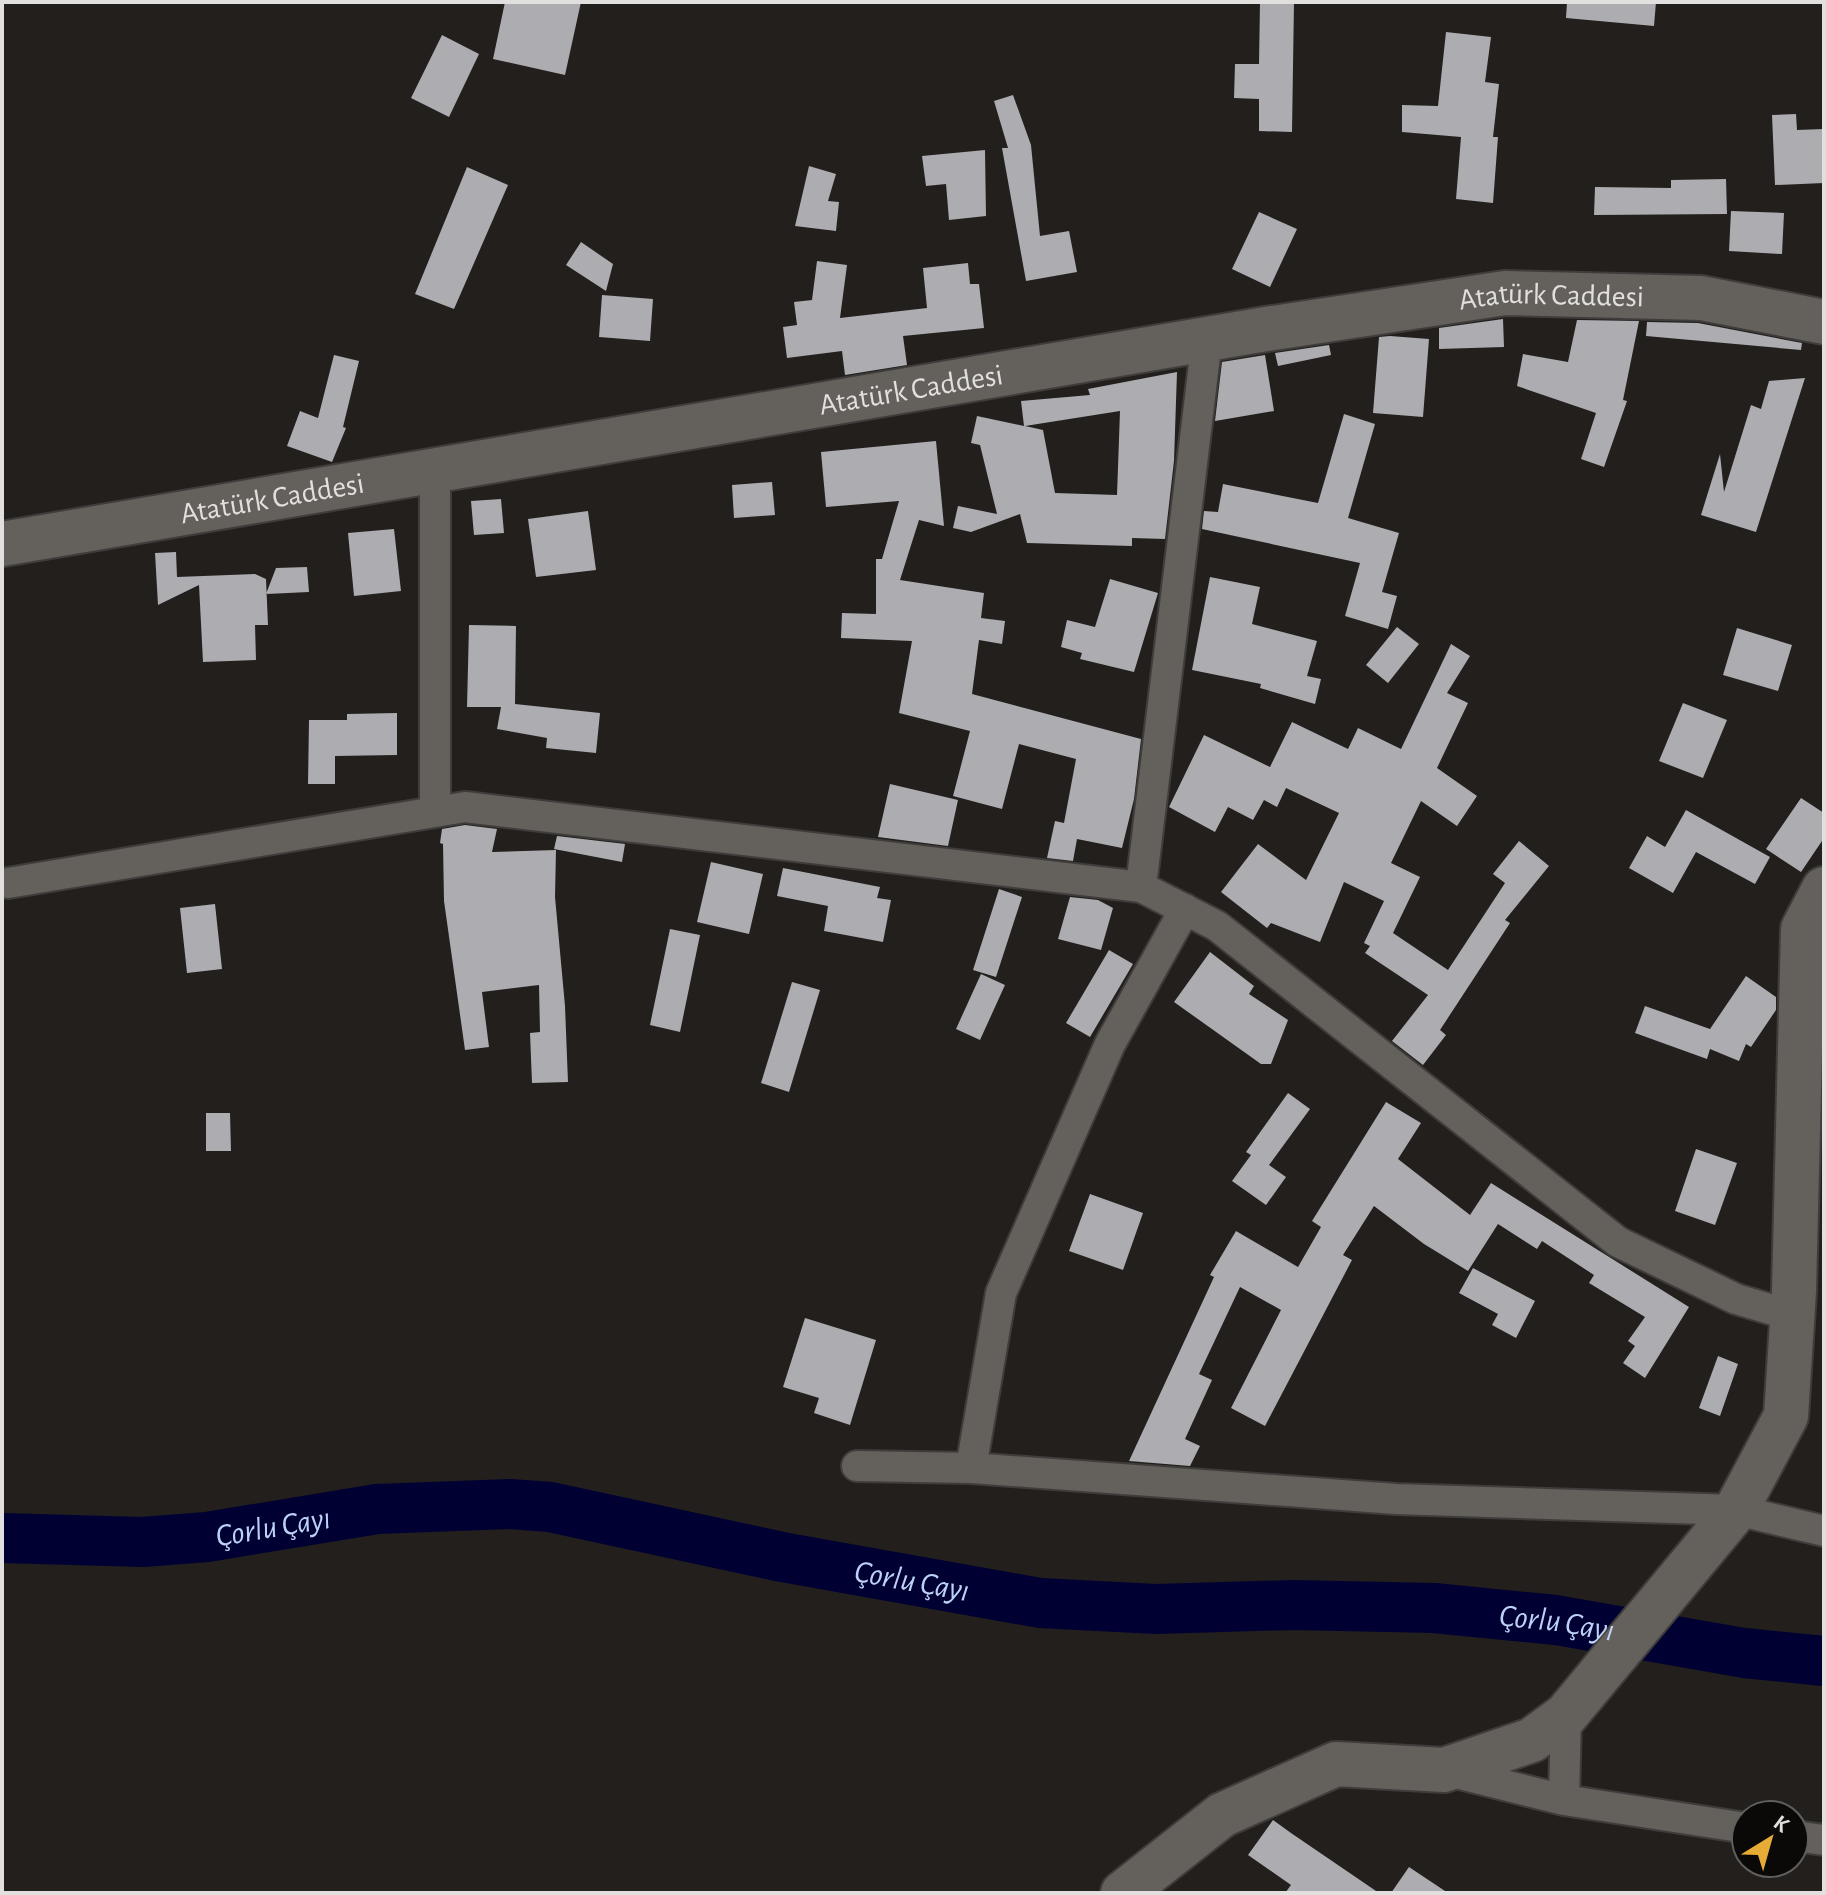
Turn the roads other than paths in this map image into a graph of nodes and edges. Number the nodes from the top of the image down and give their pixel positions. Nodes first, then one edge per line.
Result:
1 (1824, 322) edge
2 (1207, 339) junction
3 (435, 472) junction
4 (2, 544) edge
5 (435, 812) junction
6 (8, 883) dead end
7 (1824, 889) edge
8 (1163, 898) junction
9 (1810, 1230) edge
10 (1793, 1316) junction
11 (857, 1466) dead end
12 (971, 1468) junction
13 (1736, 1510) junction
14 (1824, 1531) edge
15 (1566, 1715) junction
16 (1444, 1770) junction
17 (1564, 1800) junction
18 (1730, 1826) edge
19 (1123, 1893) edge

1 - 2 street, Atatürk Caddesi
2 - 3 street, Atatürk Caddesi
2 - 8 street
3 - 4 street, Atatürk Caddesi
3 - 5 street
5 - 6 street
5 - 8 street
7 - 9 street
8 - 10 street
8 - 12 street
9 - 10 street
10 - 13 street
11 - 12 street
12 - 13 street
13 - 14 street
13 - 15 street
15 - 16 street
15 - 17 street
16 - 17 street
16 - 19 street
17 - 18 street

